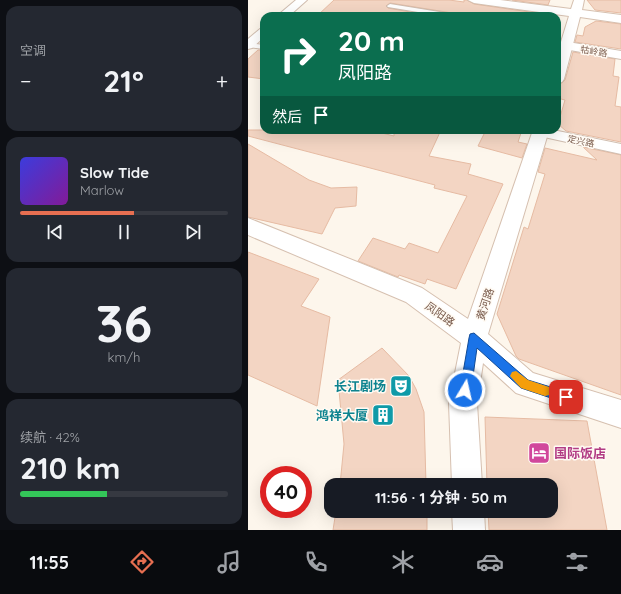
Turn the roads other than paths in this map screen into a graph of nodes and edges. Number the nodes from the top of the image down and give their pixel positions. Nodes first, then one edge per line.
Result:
1 (302, 0) edge
2 (474, 0) edge
3 (579, 0) edge
4 (390, 6) dead end
5 (287, 12) edge
6 (427, 12) edge
7 (560, 12) edge
8 (561, 12) edge
9 (574, 14) junction
10 (621, 19) edge
11 (260, 34) edge
12 (248, 45) edge
13 (568, 46) junction
14 (260, 47) edge
15 (621, 55) edge
16 (561, 67) edge
17 (539, 134) edge
18 (553, 134) edge
19 (621, 150) edge
20 (248, 226) edge
21 (474, 338) junction
22 (621, 414) edge
23 (467, 478) edge
24 (468, 518) edge
25 (469, 530) edge

1 - 5 street
2 - 7 street
3 - 9 street
4 - 6 lane
8 - 9 street
9 - 10 street
9 - 13 street
11 - 12 street
12 - 14 lane
13 - 15 street, 牯岭路
13 - 16 street
17 - 21 street, 黄河路
18 - 19 street, 定兴路
20 - 21 street, 凤阳路
21 - 22 street, 凤阳路
21 - 23 street, 黄河路
24 - 25 street

